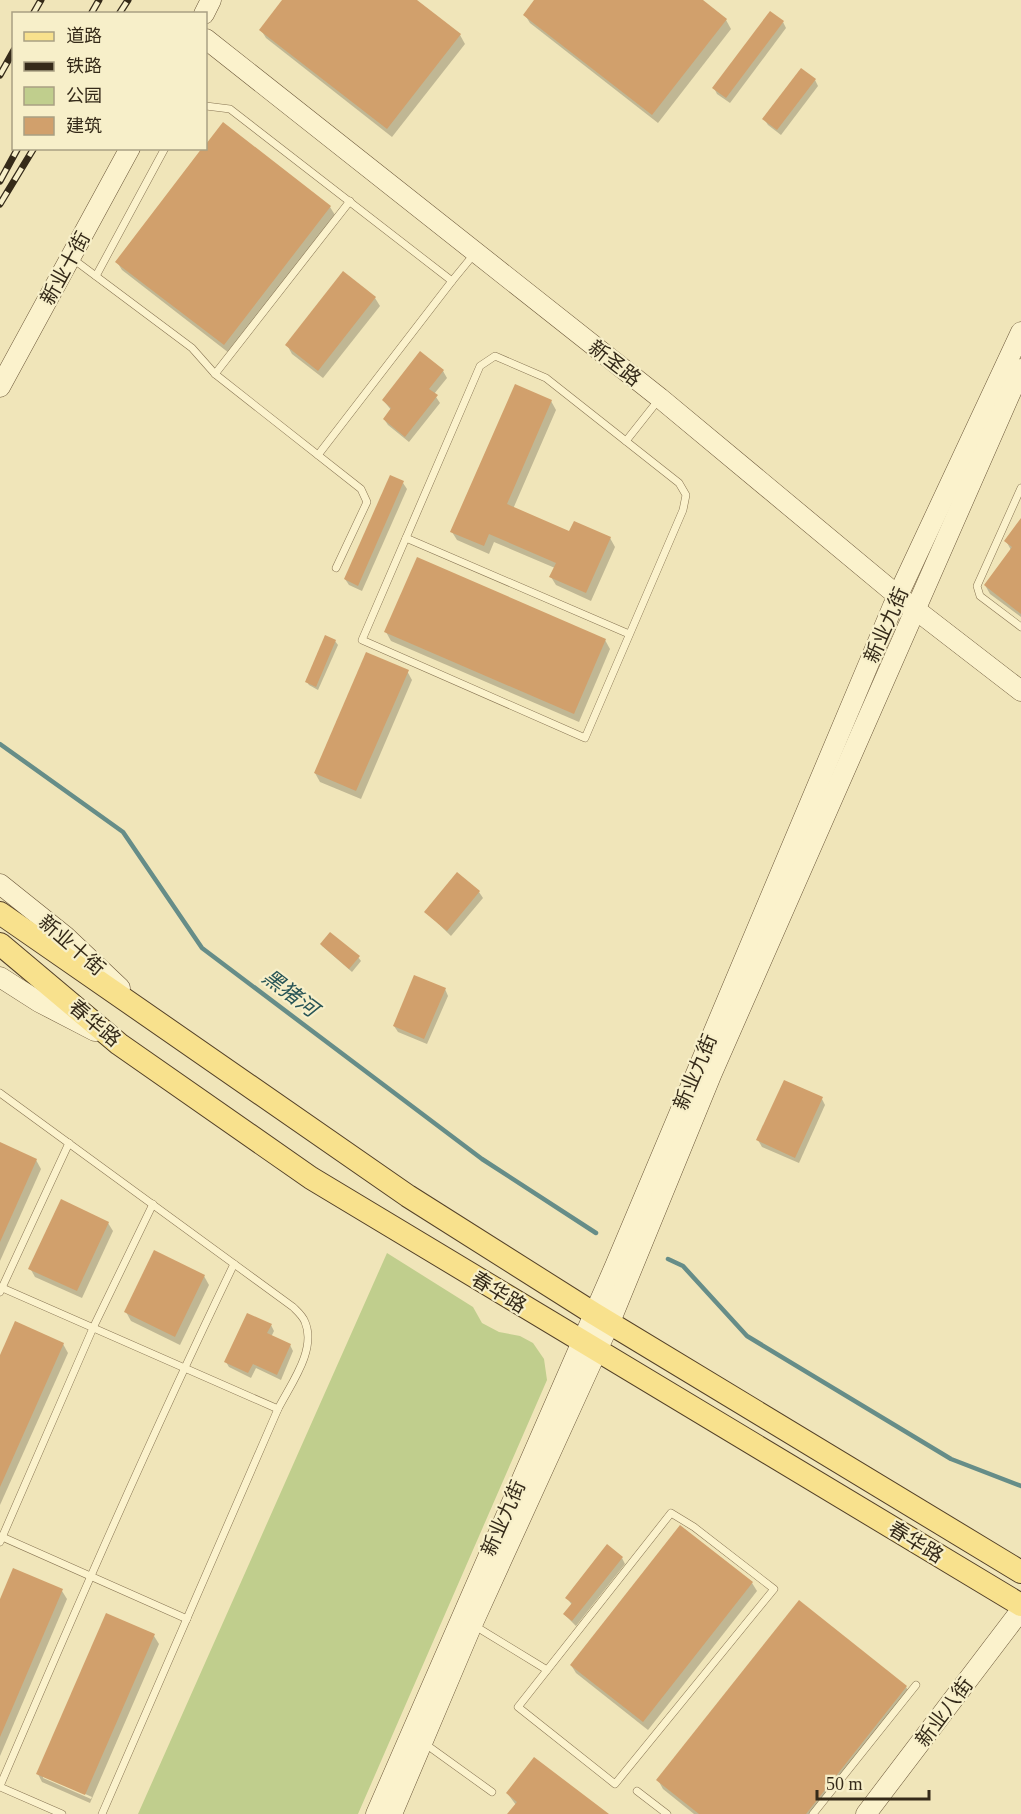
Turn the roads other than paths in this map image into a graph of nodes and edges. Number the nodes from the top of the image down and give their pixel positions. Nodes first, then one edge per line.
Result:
1 (207, 40) edge
2 (207, 56) edge
3 (207, 106) edge
4 (129, 150) edge
5 (164, 150) edge
6 (350, 201) junction
7 (71, 257) junction
8 (472, 257) junction
9 (96, 276) junction
10 (452, 281) junction
11 (1021, 332) edge
12 (1018, 361) edge
13 (215, 374) junction
14 (0, 387) edge
15 (656, 403) junction
16 (626, 441) junction
17 (318, 455) junction
18 (1021, 488) edge
19 (406, 538) junction
20 (336, 568) dead end
21 (896, 601) junction
22 (912, 614) junction
23 (1021, 627) edge
24 (629, 634) junction
25 (1020, 698) edge
26 (0, 884) edge
27 (0, 913) edge
28 (0, 944) edge
29 (0, 977) edge
30 (141, 1009) junction
31 (119, 1044) junction
32 (0, 1093) edge
33 (69, 1143) junction
34 (153, 1204) junction
35 (234, 1264) junction
36 (1, 1289) edge
37 (602, 1317) junction
38 (93, 1328) junction
39 (589, 1345) junction
40 (184, 1368) junction
41 (278, 1410) junction
42 (1, 1538) edge
43 (1021, 1572) edge
44 (90, 1576) junction
45 (1021, 1605) edge
46 (1021, 1610) edge
47 (187, 1619) junction
48 (465, 1622) junction
49 (547, 1670) junction
50 (916, 1685) dead end
51 (417, 1740) junction
52 (0, 1787) edge
53 (637, 1791) dead end
54 (492, 1792) dead end
55 (62, 1814) edge
56 (102, 1814) edge
57 (376, 1814) edge
58 (393, 1814) edge
59 (667, 1814) edge
60 (813, 1814) edge
61 (866, 1814) edge

1 - 8 street, 新圣路
2 - 8 street, 新圣路
3 - 6 lane
4 - 7 street, 新业十街
5 - 9 lane
6 - 10 lane
6 - 13 lane
7 - 9 lane
7 - 14 street, 新业十街
8 - 10 lane
8 - 15 street, 新圣路
9 - 13 lane
10 - 17 lane
11 - 12 street, 新业九街
12 - 21 street, 新业九街
12 - 22 street, 新业九街
13 - 17 lane
15 - 16 lane
15 - 21 street, 新圣路
16 - 19 lane
16 - 24 lane
17 - 20 lane
18 - 23 lane
19 - 24 lane
19 - 24 lane
21 - 22 street, 新圣路
21 - 37 street, 新业九街
22 - 25 street, 新圣路
22 - 37 street, 新业九街
26 - 30 street, 新业十街
27 - 30 main road, 春华路
28 - 31 main road, 春华路
29 - 31 street
30 - 37 main road, 春华路
31 - 39 main road, 春华路
32 - 33 lane
33 - 34 lane
33 - 36 lane
34 - 35 lane
34 - 38 lane
35 - 40 lane
35 - 41 lane
36 - 38 lane
37 - 39 street, 新业九街
37 - 43 main road, 春华路
38 - 40 lane
38 - 42 lane
39 - 45 main road, 春华路
39 - 48 street, 新业九街
40 - 41 lane
40 - 44 lane
41 - 47 lane
42 - 44 lane
44 - 47 lane
44 - 52 lane
46 - 61 street, 新业八街
47 - 56 lane
48 - 49 lane
48 - 51 street, 新业九街
49 - 49 lane
50 - 60 lane
51 - 54 lane
51 - 57 street, 新业九街
51 - 58 street, 新业九街
52 - 55 lane
53 - 59 lane

